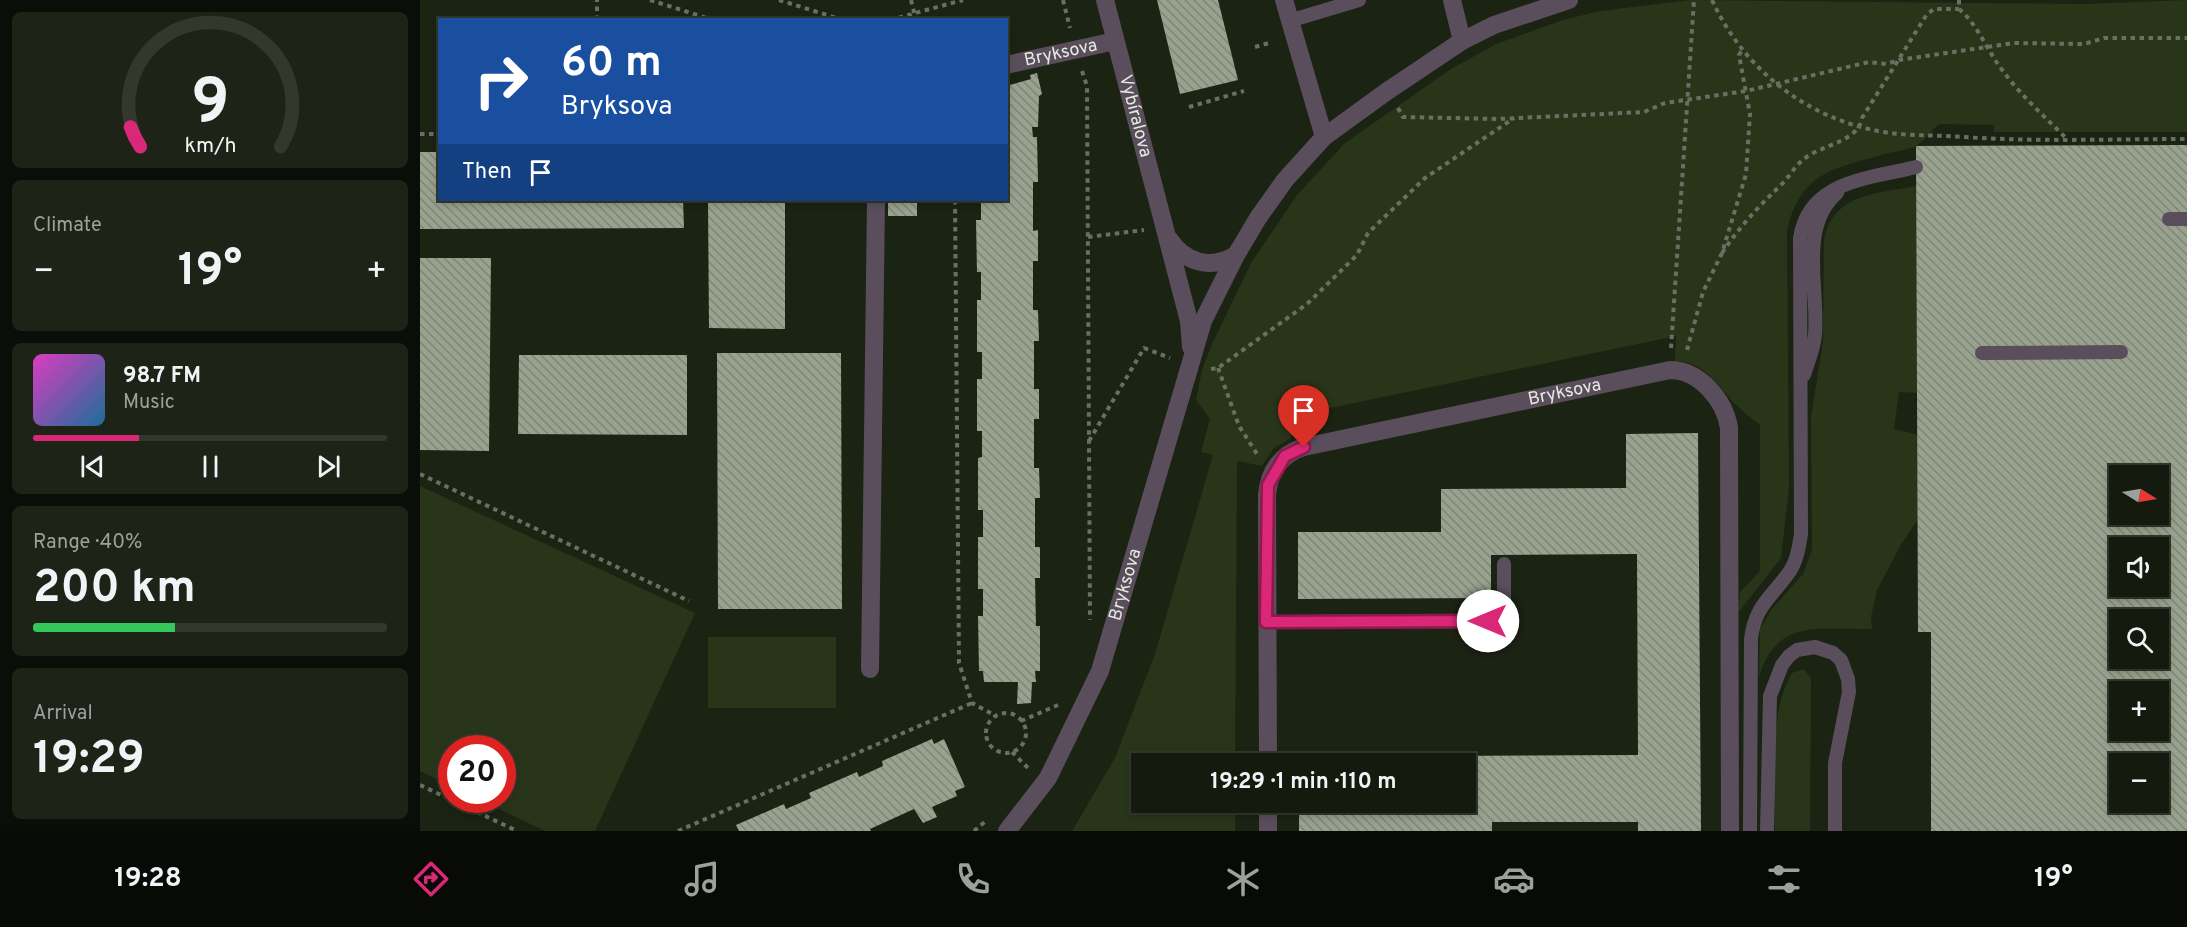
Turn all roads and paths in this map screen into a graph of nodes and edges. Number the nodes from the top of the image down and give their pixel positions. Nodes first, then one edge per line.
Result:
1 (597, 0) edge
2 (650, 0) edge
3 (779, 0) edge
4 (911, 0) edge
5 (963, 0) edge
6 (1063, 0) edge
7 (1105, 0) edge
8 (1284, 0) edge
9 (1359, 0) edge
10 (1452, 0) edge
11 (1569, 0) edge
12 (1694, 0) edge
13 (1712, 0) edge
14 (1959, 0) edge
15 (1959, 9) junction
16 (914, 13) junction
17 (597, 18) edge
18 (707, 18) edge
19 (837, 18) edge
20 (897, 18) edge
21 (915, 18) edge
22 (1289, 21) junction
23 (1072, 35) dead end
24 (2187, 38) edge
25 (1115, 41) junction
26 (1462, 41) junction
27 (1269, 43) dead end
28 (1986, 46) junction
29 (1255, 47) dead end
30 (1742, 50) junction
31 (1899, 60) junction
32 (1008, 65) edge
33 (1080, 66) dead end
34 (1777, 85) junction
35 (1244, 91) dead end
36 (1746, 91) junction
37 (1689, 100) junction
38 (1396, 105) dead end
39 (1189, 107) dead end
40 (1514, 118) junction
41 (1860, 127) junction
42 (420, 134) edge
43 (438, 134) edge
44 (1324, 137) junction
45 (2067, 139) junction
46 (2187, 139) edge
47 (1916, 167) dead end
48 (876, 201) edge
49 (955, 201) edge
50 (2169, 219) dead end
51 (2187, 219) edge
52 (1164, 228) junction
53 (1088, 237) junction
54 (1722, 253) junction
55 (1236, 255) junction
56 (2121, 352) dead end
57 (1982, 353) dead end
58 (1687, 356) dead end
59 (1190, 361) junction
60 (1218, 369) junction
61 (1670, 370) junction
62 (1089, 442) junction
63 (1257, 456) dead end
64 (420, 474) edge
65 (1504, 564) dead end
66 (689, 601) dead end
67 (1266, 622) junction
68 (1090, 629) dead end
69 (870, 669) dead end
70 (1067, 701) dead end
71 (972, 703) junction
72 (996, 716) junction
73 (1021, 721) junction
74 (1012, 752) junction
75 (1268, 753) edge
76 (1035, 762) dead end
77 (1029, 770) junction
78 (1022, 778) dead end
79 (420, 785) edge
80 (993, 812) dead end
81 (1268, 813) edge
82 (517, 831) edge
83 (678, 831) edge
84 (974, 831) edge
85 (1007, 831) edge
86 (1268, 831) edge
87 (1730, 831) edge
88 (1750, 831) edge
89 (1767, 831) edge
90 (1835, 831) edge

1 - 17 path
2 - 18 path
3 - 19 path
4 - 16 path
5 - 16 path
6 - 23 path
7 - 25 street, Vybíralova
8 - 22 street
9 - 22 lane
10 - 26 street
11 - 26 street, Bryksova
12 - 37 path
13 - 30 path
14 - 15 path
15 - 28 path
15 - 31 path
16 - 20 path
16 - 21 path
22 - 44 street
24 - 28 path
25 - 32 street, Bryksova
25 - 52 street, Vybíralova
26 - 44 street, Bryksova
27 - 29 path
28 - 31 path
28 - 45 path
30 - 34 path
30 - 36 path
31 - 34 path
31 - 41 path
33 - 53 path
34 - 36 path
34 - 41 path
35 - 39 path
36 - 37 path
36 - 54 path
37 - 40 path
37 - 61 path
38 - 40 path
40 - 60 path
41 - 45 path
41 - 54 path
42 - 43 path
44 - 55 street, Bryksova
45 - 46 path
47 - 88 lane
48 - 69 street
49 - 71 path
50 - 51 lane
52 - 53 path
52 - 55 street
52 - 59 street, Vybíralova
53 - 62 path
54 - 58 path
55 - 59 street, Bryksova
56 - 57 lane
59 - 60 path
59 - 62 path
59 - 85 street, Bryksova
60 - 63 path
61 - 67 street, Bryksova
61 - 87 street
62 - 68 path
64 - 66 path
65 - 67 lane
67 - 75 street, Bryksova
70 - 73 path
71 - 72 path
71 - 83 path
72 - 73 path
72 - 74 path
73 - 74 path
74 - 77 path
76 - 77 path
77 - 78 path
79 - 82 path
80 - 84 path
81 - 86 street
89 - 90 lane

